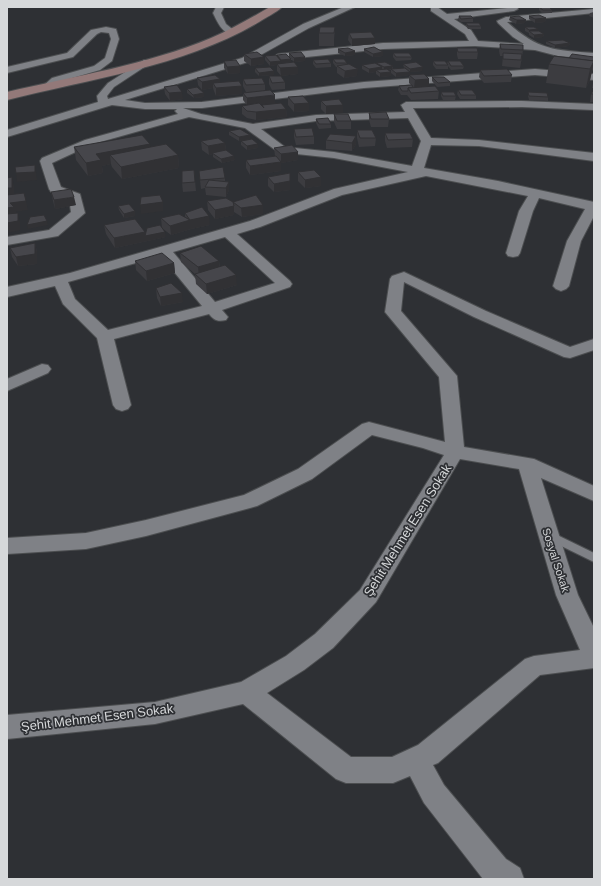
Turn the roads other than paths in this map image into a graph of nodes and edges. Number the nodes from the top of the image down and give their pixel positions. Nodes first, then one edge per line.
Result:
1 (220, 7) edge
2 (278, 7) edge
3 (351, 7) edge
4 (566, 7) edge
5 (513, 8) edge
6 (434, 9) dead end
7 (594, 11) edge
8 (573, 14) junction
9 (446, 17) junction
10 (524, 18) junction
11 (583, 21) dead end
12 (527, 29) edge
13 (512, 31) junction
14 (232, 32) junction
15 (475, 44) junction
16 (535, 47) junction
17 (594, 56) edge
18 (245, 60) junction
19 (147, 62) junction
20 (7, 70) edge
21 (594, 77) edge
22 (392, 83) junction
23 (47, 87) junction
24 (7, 96) edge
25 (108, 103) junction
26 (406, 105) junction
27 (162, 106) junction
28 (594, 106) edge
29 (189, 114) junction
30 (412, 115) junction
31 (252, 127) junction
32 (7, 134) edge
33 (427, 141) junction
34 (594, 157) edge
35 (422, 171) junction
36 (536, 193) junction
37 (594, 206) edge
38 (227, 232) junction
39 (7, 241) edge
40 (164, 250) junction
41 (513, 253) dead end
42 (60, 280) junction
43 (561, 286) dead end
44 (7, 292) edge
45 (217, 313) junction
46 (105, 336) junction
47 (594, 344) edge
48 (42, 369) dead end
49 (7, 386) edge
50 (122, 405) dead end
51 (455, 452) junction
52 (527, 464) junction
53 (594, 494) edge
54 (548, 535) junction
55 (7, 546) edge
56 (594, 558) edge
57 (594, 653) edge
58 (594, 658) edge
59 (247, 692) junction
60 (7, 727) edge
61 (416, 760) junction
62 (509, 879) edge

1 - 14 street
2 - 14 street
3 - 18 street
4 - 8 street
5 - 9 street
5 - 10 street
6 - 9 street
7 - 8 street
8 - 10 street
8 - 11 street
9 - 15 street
10 - 13 street
12 - 13 street
13 - 16 street
14 - 19 street
15 - 16 street
15 - 18 street
16 - 17 street
18 - 25 street
19 - 23 street
19 - 25 street
20 - 23 street
21 - 22 street
22 - 26 street
22 - 27 street
23 - 24 street
25 - 27 street
25 - 32 street
26 - 28 street
26 - 30 street
27 - 29 street
29 - 31 street
29 - 39 street
30 - 31 street
30 - 33 street
31 - 35 street
33 - 34 street
33 - 35 street
35 - 36 street
35 - 38 street
36 - 37 street
36 - 41 street
37 - 43 street
38 - 40 street
38 - 45 street
40 - 42 street
40 - 45 street
42 - 44 street
42 - 46 street
45 - 46 street
46 - 50 street
47 - 51 street
48 - 49 street
51 - 52 street
51 - 55 street
51 - 59 street, Şehit Mehmet Esen Sokak
52 - 53 street
52 - 54 street, Sosyal Sokak
54 - 56 lane
54 - 57 street, Sosyal Sokak
58 - 61 street
59 - 60 street, Şehit Mehmet Esen Sokak
59 - 61 street
61 - 62 street

